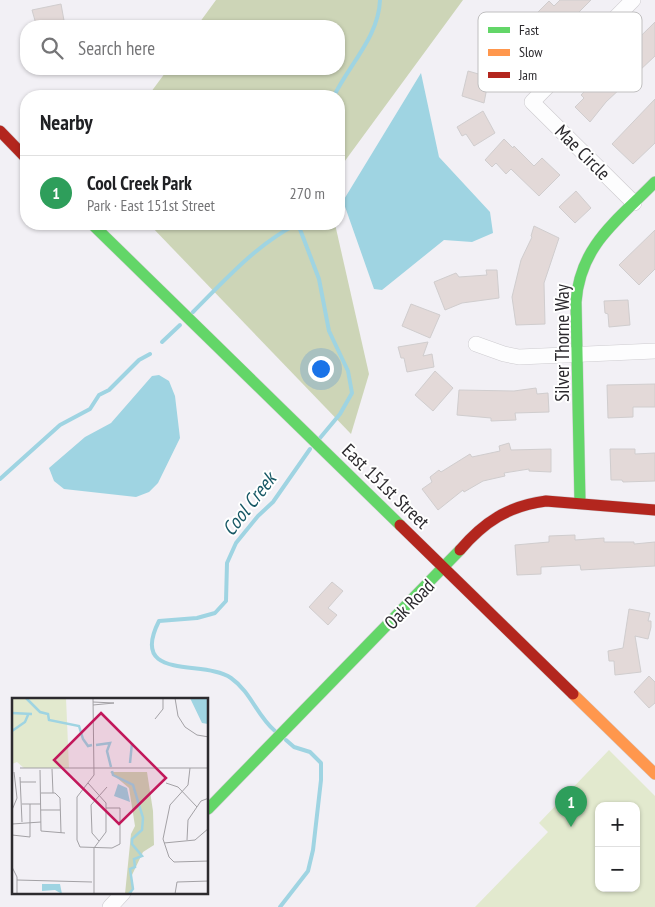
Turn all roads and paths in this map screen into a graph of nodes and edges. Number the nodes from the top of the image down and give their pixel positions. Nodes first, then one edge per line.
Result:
1 (633, 0) edge
2 (621, 12) edge
3 (542, 92) edge
4 (0, 132) edge
5 (20, 152) edge
6 (655, 182) edge
7 (634, 203) junction
8 (98, 230) edge
9 (476, 344) dead end
10 (655, 351) edge
11 (578, 354) junction
12 (580, 503) junction
13 (655, 510) edge
14 (445, 568) junction
15 (655, 774) edge
16 (209, 808) edge
17 (122, 894) edge
18 (110, 907) edge

1 - 2 street, Mae Circle
3 - 7 street, Mae Circle
4 - 5 street
6 - 7 street, Silver Thorne Way
7 - 11 street, Silver Thorne Way
8 - 14 street, East 151st Street
9 - 11 street
10 - 11 street
11 - 12 street, Silver Thorne Way
12 - 13 street, Oak Road
12 - 14 street, Oak Road
14 - 15 street, East 151st Street
14 - 16 street, Oak Road
17 - 18 street

